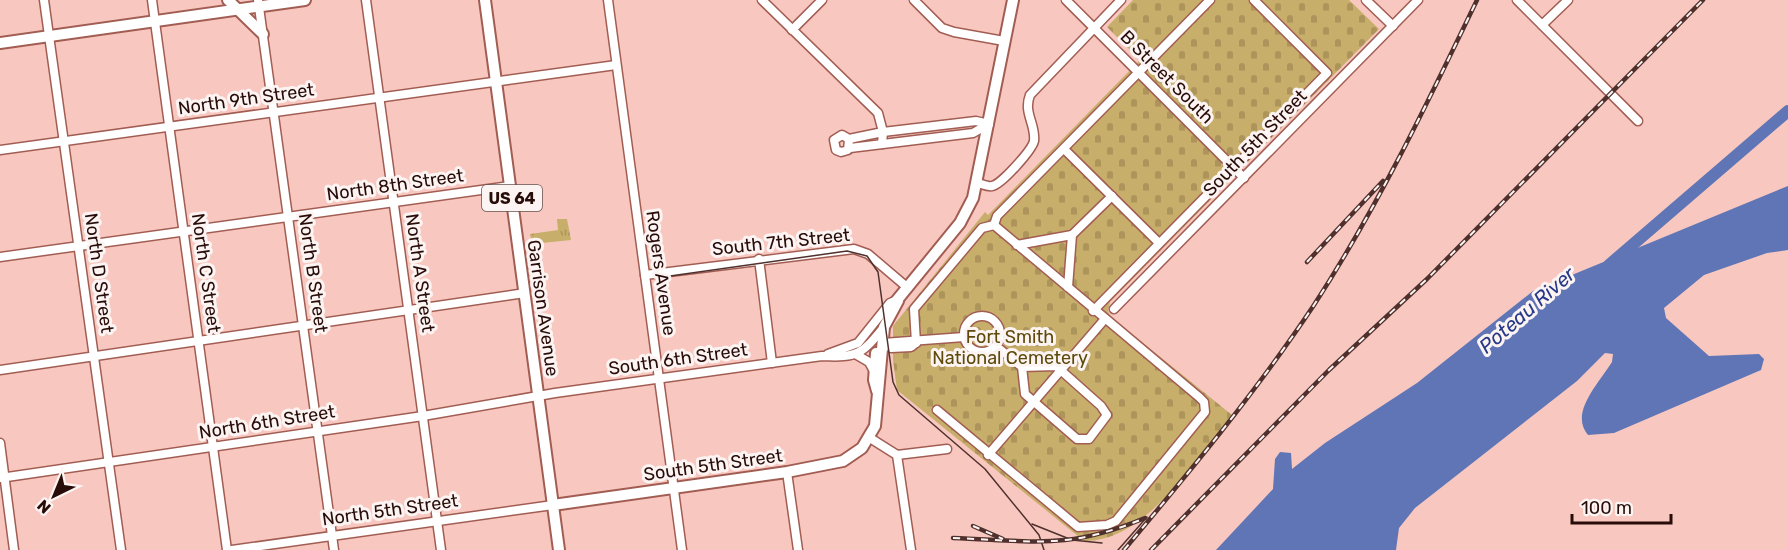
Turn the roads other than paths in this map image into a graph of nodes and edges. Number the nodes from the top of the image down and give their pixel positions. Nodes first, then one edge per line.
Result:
1 (44, 0) edge
2 (152, 0) edge
3 (228, 0) edge
4 (306, 0) edge
5 (366, 0) edge
6 (485, 0) edge
7 (608, 0) edge
8 (762, 0) edge
9 (822, 0) edge
10 (914, 0) edge
11 (1013, 0) edge
12 (1066, 0) edge
13 (1120, 0) edge
14 (1210, 0) edge
15 (1254, 0) edge
16 (1366, 0) edge
17 (1418, 0) edge
18 (1517, 0) edge
19 (1568, 0) edge
20 (259, 3) edge
21 (238, 9) junction
22 (154, 21) junction
23 (1542, 25) junction
24 (1393, 26) junction
25 (1093, 28) junction
26 (792, 30) junction
27 (263, 34) junction
28 (49, 36) junction
29 (1004, 41) junction
30 (0, 43) edge
31 (616, 65) junction
32 (1138, 73) junction
33 (496, 82) junction
34 (379, 97) junction
35 (273, 112) junction
36 (1638, 121) dead end
37 (989, 124) junction
38 (169, 127) junction
39 (884, 132) junction
40 (64, 141) junction
41 (882, 144) junction
42 (1064, 149) junction
43 (0, 150) edge
44 (1234, 168) junction
45 (1244, 178) junction
46 (978, 183) junction
47 (510, 186) junction
48 (1112, 196) junction
49 (394, 202) junction
50 (288, 217) junction
51 (994, 225) junction
52 (184, 232) junction
53 (1072, 235) junction
54 (1159, 243) junction
55 (1017, 245) junction
56 (79, 246) junction
57 (0, 257) edge
58 (759, 259) junction
59 (645, 275) junction
60 (1068, 287) junction
61 (908, 288) junction
62 (525, 293) junction
63 (898, 301) junction
64 (409, 308) junction
65 (1114, 309) dead end
66 (1093, 311) junction
67 (1104, 320) junction
68 (303, 324) junction
69 (964, 337) junction
70 (199, 340) junction
71 (881, 341) junction
72 (916, 343) junction
73 (996, 346) junction
74 (857, 355) junction
75 (94, 356) junction
76 (822, 356) junction
77 (772, 363) junction
78 (1022, 367) junction
79 (0, 370) edge
80 (1061, 370) junction
81 (874, 371) junction
82 (659, 378) junction
83 (878, 394) junction
84 (538, 396) junction
85 (1033, 402) junction
86 (937, 410) dead end
87 (423, 416) junction
88 (318, 430) junction
89 (870, 438) junction
90 (0, 443) edge
91 (213, 447) junction
92 (947, 449) dead end
93 (988, 454) junction
94 (897, 455) junction
95 (109, 462) junction
96 (787, 472) junction
97 (3, 478) edge
98 (673, 487) junction
99 (553, 505) junction
100 (437, 521) junction
101 (332, 535) junction
102 (14, 550) edge
103 (121, 550) edge
104 (227, 550) edge
105 (232, 550) edge
106 (334, 550) edge
107 (441, 550) edge
108 (559, 550) edge
109 (682, 550) edge
110 (798, 550) edge
111 (911, 550) edge

1 - 28 street, North D Street
2 - 22 street, North C Street
3 - 21 main road
4 - 20 main road
5 - 34 street, North A Street
6 - 33 main road, Garrison Avenue / US 64
7 - 31 street, Rogers Avenue
8 - 26 street
9 - 26 street
10 - 29 street
11 - 29 main road, South 6th Street
12 - 25 street, B Street South
13 - 25 street
14 - 32 street
15 - 44 street
16 - 24 street
17 - 24 street, South 5th Street
18 - 23 street
19 - 23 street
20 - 21 main road
20 - 27 street, North B Street
21 - 22 main road
21 - 27 main road
22 - 28 main road
22 - 38 street, North C Street
23 - 36 street
24 - 45 street, South 5th Street
25 - 32 street, B Street South
25 - 46 street
26 - 39 street
27 - 35 street, North B Street
28 - 30 main road
28 - 40 street, North D Street
29 - 37 main road, South 6th Street
31 - 33 street, North 9th Street
31 - 59 street, Rogers Avenue
32 - 42 street
32 - 44 street, B Street South
33 - 34 street, North 9th Street
33 - 47 main road, Garrison Avenue / US 64
34 - 35 street, North 9th Street
34 - 49 street, North A Street
35 - 38 street, North 9th Street
35 - 50 street, North B Street
37 - 39 street
37 - 41 street
37 - 46 main road, South 6th Street
38 - 40 street, North 9th Street
38 - 52 street, North C Street
39 - 41 street
39 - 41 street
40 - 43 street, North 9th Street
40 - 56 street, North D Street
42 - 48 street
42 - 51 street
44 - 45 street, B Street South
44 - 54 street
45 - 65 street, South 5th Street
46 - 61 main road, South 6th Street
47 - 49 street, North 8th Street
47 - 62 main road, Garrison Avenue / US 64
48 - 53 street
48 - 54 street
49 - 50 street, North 8th Street
49 - 64 street, North A Street
50 - 52 street, North 8th Street
50 - 68 street, North B Street
51 - 55 street
51 - 72 street
52 - 56 street, North 8th Street
52 - 70 street, North C Street
53 - 55 street
53 - 60 street
54 - 66 street
55 - 60 street
56 - 57 street, North 8th Street
56 - 75 street, North D Street
58 - 59 street, South 7th Street
58 - 61 street, South 7th Street
58 - 77 street
59 - 82 street, Rogers Avenue
60 - 66 street
61 - 63 main road, South 6th Street
62 - 64 street
62 - 84 main road, Garrison Avenue / US 64
63 - 71 main road
63 - 76 street, South 6th Street
64 - 68 street
64 - 87 street, North A Street
66 - 67 street
67 - 80 street
67 - 93 street
68 - 70 street
68 - 88 street, North B Street
69 - 72 street, South 6th Street
69 - 73 street
69 - 73 street
70 - 75 street
70 - 91 street, North C Street
71 - 72 street, South 6th Street
71 - 74 street, South 6th Street
71 - 74 street
71 - 81 main road
71 - 83 main road
73 - 78 street
74 - 76 street, South 6th Street
74 - 81 street
75 - 79 street
75 - 95 street, North D Street
76 - 77 street, South 6th Street
77 - 82 street, South 6th Street
78 - 80 street
78 - 85 street
80 - 85 street
80 - 85 street
81 - 83 main road
82 - 84 street, South 6th Street
82 - 98 street, Rogers Avenue
83 - 89 main road
84 - 87 street, North 6th Street
84 - 99 main road, Garrison Avenue / US 64
85 - 93 street
86 - 93 street
87 - 88 street, North 6th Street
87 - 100 street, North A Street
88 - 91 street, North 6th Street
88 - 101 street, North B Street
89 - 94 street
89 - 96 main road, South 5th Street
90 - 97 street
91 - 95 street, North 6th Street
91 - 104 street, North C Street
92 - 94 street
94 - 111 street
95 - 97 street, North 6th Street
95 - 103 street, North D Street
96 - 98 main road, South 5th Street
96 - 110 street
97 - 102 street
98 - 99 main road, South 5th Street
98 - 109 street, Rogers Avenue
99 - 100 street, North 5th Street
99 - 108 main road, Garrison Avenue / US 64
100 - 101 street, North 5th Street
100 - 107 street, North A Street
101 - 105 street, North 5th Street
101 - 106 street, North B Street

